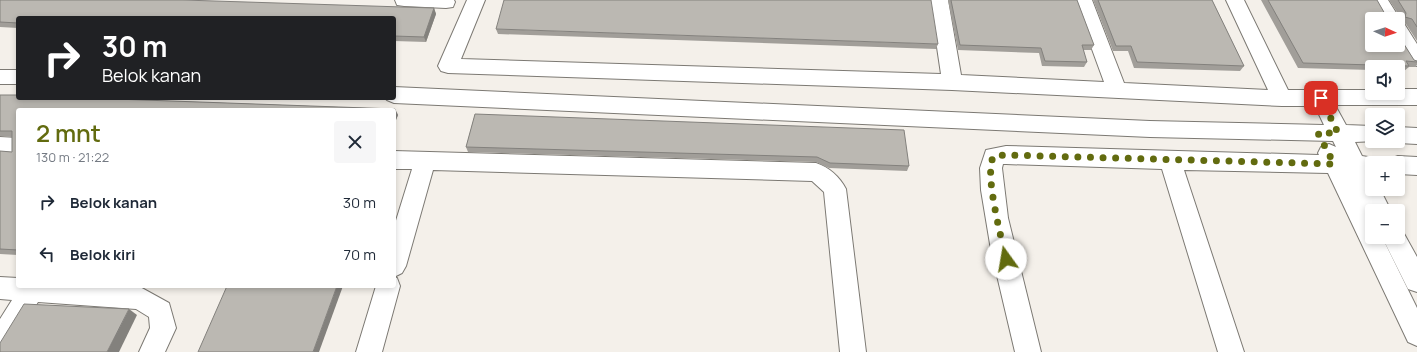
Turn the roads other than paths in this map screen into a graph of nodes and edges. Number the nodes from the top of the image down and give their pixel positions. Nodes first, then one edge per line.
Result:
1 (404, 0) edge
2 (476, 0) edge
3 (939, 0) edge
4 (1083, 0) edge
5 (1235, 0) edge
6 (1379, 0) edge
7 (446, 2) dead end
8 (1387, 12) edge
9 (1405, 41) edge
10 (1417, 59) edge
11 (0, 77) edge
12 (16, 77) edge
13 (952, 82) junction
14 (1117, 90) junction
15 (396, 95) edge
16 (1417, 97) edge
17 (1282, 98) junction
18 (1321, 98) junction
19 (1328, 133) junction
20 (1365, 134) edge
21 (1405, 135) edge
22 (1417, 136) edge
23 (0, 146) edge
24 (16, 147) edge
25 (396, 160) edge
26 (425, 161) junction
27 (1170, 161) junction
28 (1354, 164) edge
29 (1405, 165) edge
30 (1417, 166) edge
31 (1376, 204) edge
32 (1398, 244) edge
33 (396, 259) edge
34 (1417, 281) edge
35 (0, 288) edge
36 (387, 288) edge
37 (32, 290) junction
38 (1417, 334) edge
39 (0, 341) edge
40 (152, 352) edge
41 (369, 352) edge
42 (853, 352) edge
43 (1028, 352) edge
44 (1231, 352) edge

1 - 7 street
2 - 13 street
3 - 13 street
4 - 14 street
5 - 17 street
6 - 8 street
9 - 10 street
11 - 12 street
13 - 14 street
14 - 17 street
15 - 19 street
16 - 18 street
17 - 18 street
18 - 19 street
19 - 20 street
19 - 28 street
21 - 22 street
23 - 24 street
25 - 26 street
26 - 33 street
26 - 42 street
27 - 28 street
27 - 43 street
27 - 44 street
28 - 31 street
28 - 38 street
29 - 30 street
32 - 34 street
35 - 37 street
36 - 41 street
37 - 39 street
37 - 40 street

